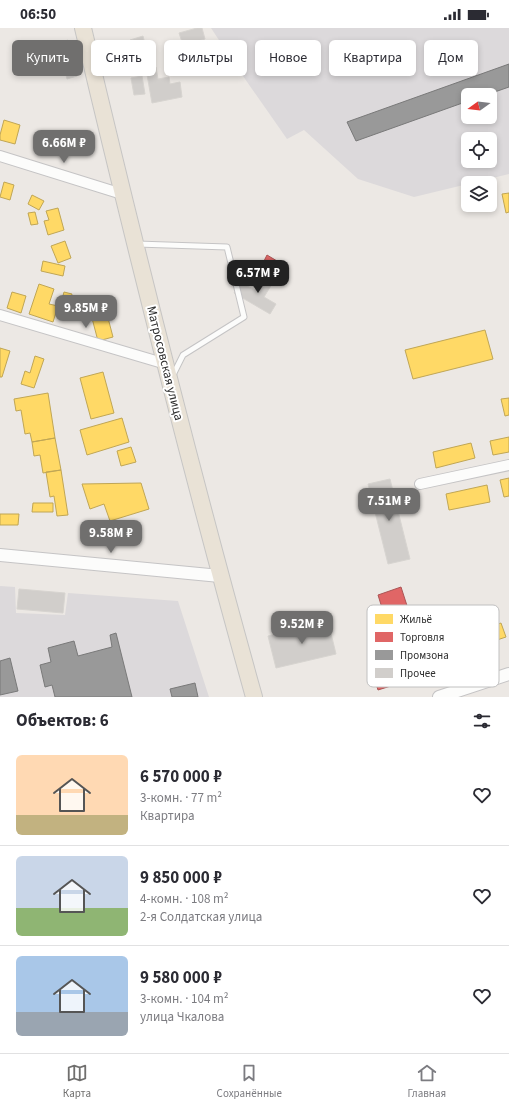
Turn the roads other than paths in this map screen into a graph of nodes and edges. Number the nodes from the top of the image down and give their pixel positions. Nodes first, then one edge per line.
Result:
1 (83, 28) edge
2 (0, 156) edge
3 (122, 194) junction
4 (135, 244) junction
5 (0, 315) edge
6 (166, 364) junction
7 (170, 381) junction
8 (509, 465) edge
9 (420, 484) dead end
10 (0, 556) edge
11 (220, 576) junction
12 (509, 674) edge
13 (499, 677) edge
14 (469, 687) edge
15 (254, 697) edge
16 (439, 697) edge

1 - 3 highway, Матросовская улица
2 - 3 street
3 - 4 highway, Матросовская улица
4 - 6 highway, Матросовская улица
4 - 7 lane
5 - 6 street
6 - 7 highway, Матросовская улица
7 - 11 highway, Матросовская улица
8 - 9 street
10 - 11 street
11 - 15 highway, Матросовская улица
12 - 13 street
14 - 16 street

